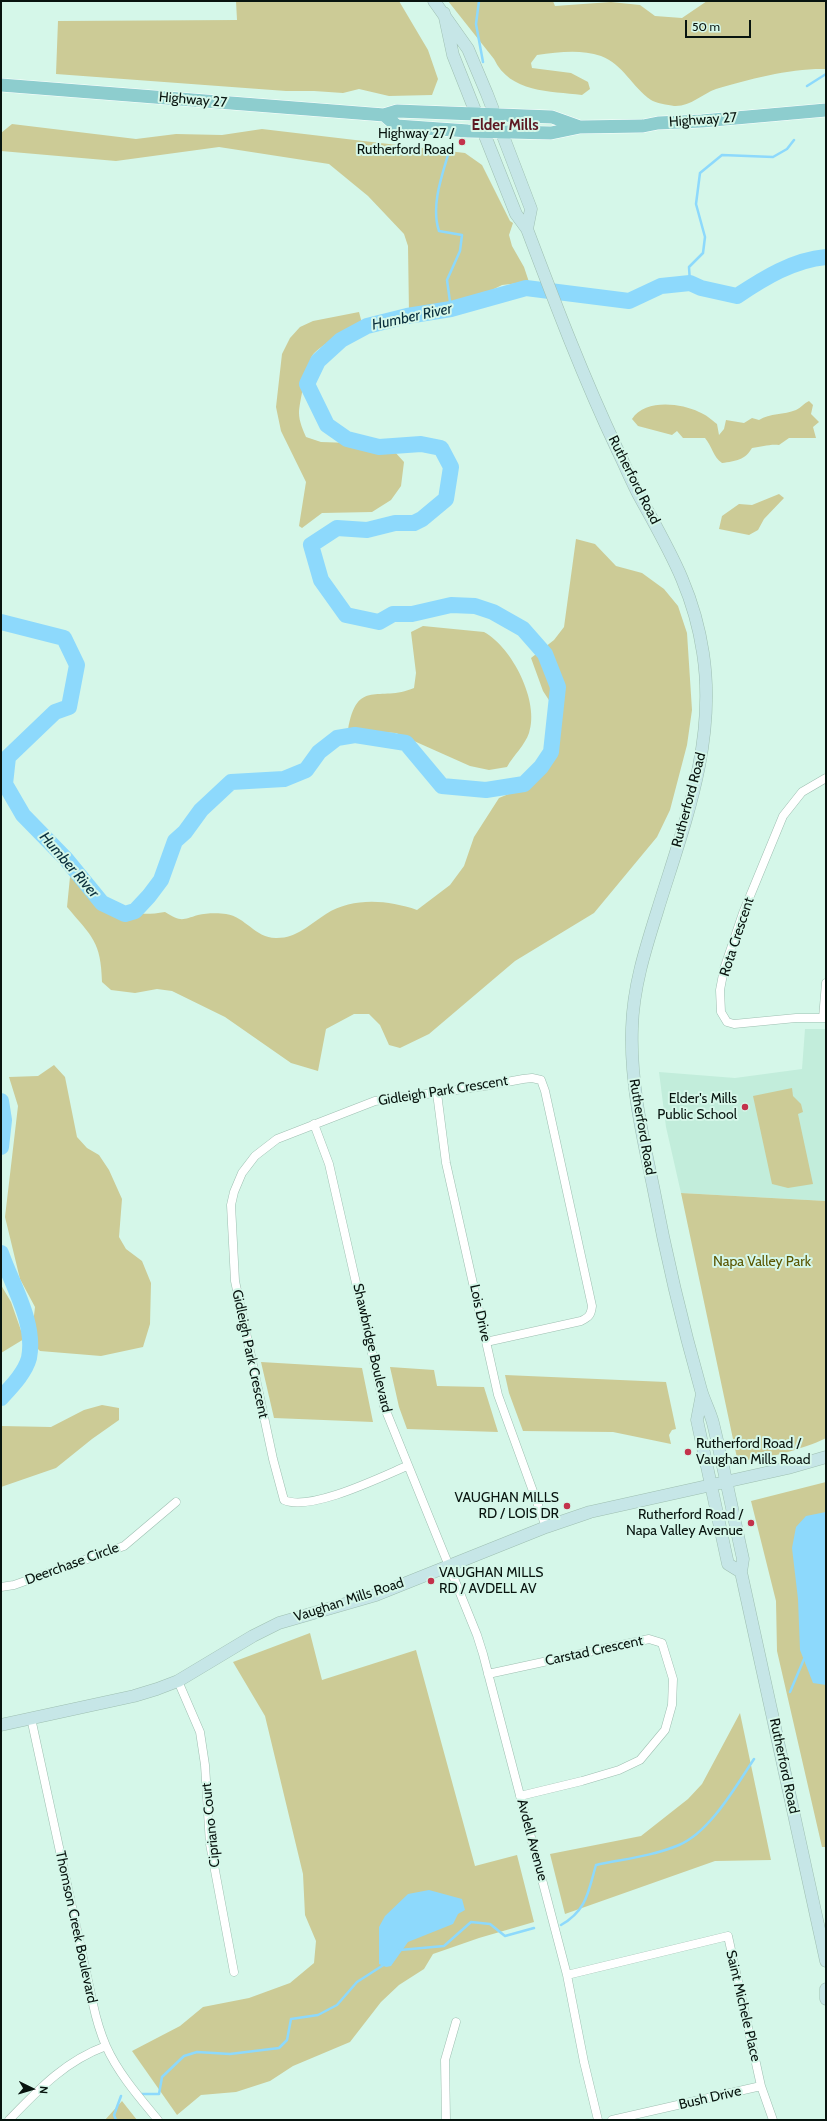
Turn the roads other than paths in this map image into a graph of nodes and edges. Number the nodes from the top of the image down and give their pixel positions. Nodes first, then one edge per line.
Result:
1 (434, 1) edge
2 (444, 13) junction
3 (1, 85) edge
4 (826, 110) edge
5 (478, 114) junction
6 (384, 115) junction
7 (495, 115) junction
8 (580, 127) junction
9 (485, 131) junction
10 (502, 132) junction
11 (527, 229) junction
12 (826, 778) edge
13 (826, 983) edge
14 (825, 1018) edge
15 (437, 1094) junction
16 (314, 1124) junction
17 (486, 1342) junction
18 (702, 1394) junction
19 (826, 1457) edge
20 (407, 1466) junction
21 (726, 1482) junction
22 (711, 1485) junction
23 (176, 1502) dead end
24 (546, 1526) junction
25 (449, 1565) junction
26 (741, 1572) junction
27 (1, 1587) edge
28 (488, 1674) junction
29 (178, 1681) junction
30 (31, 1718) junction
31 (1, 1725) edge
32 (520, 1796) junction
33 (826, 1961) edge
34 (234, 1972) dead end
35 (567, 1975) junction
36 (826, 1989) edge
37 (826, 1999) edge
38 (456, 2022) dead end
39 (106, 2046) junction
40 (761, 2086) junction
41 (10, 2120) edge
42 (158, 2120) edge
43 (446, 2120) edge
44 (598, 2120) edge
45 (612, 2120) edge
46 (773, 2120) edge

1 - 2 main road, Rutherford Road
2 - 5 main road, Rutherford Road
2 - 7 main road, Rutherford Road
3 - 6 main road, Highway 27
4 - 8 main road, Highway 27
5 - 6 main road, Highway 27
5 - 7 main road, Highway 27
5 - 9 main road, Rutherford Road
6 - 9 main road, Highway 27
7 - 8 main road, Highway 27
7 - 10 main road, Rutherford Road
8 - 10 main road, Highway 27
9 - 10 main road, Highway 27
9 - 11 main road, Rutherford Road
10 - 11 main road, Rutherford Road
11 - 18 main road, Rutherford Road
12 - 14 street, Rota Crescent
13 - 14 street
15 - 16 street, Gidleigh Park Crescent
15 - 17 street, Lois Drive
15 - 17 street, Gidleigh Park Crescent
16 - 20 street, Shawbridge Boulevard
16 - 20 street, Gidleigh Park Crescent
17 - 24 street, Lois Drive
18 - 21 main road, Rutherford Road
18 - 22 main road, Rutherford Road
19 - 21 main road, Vaughan Mills Road
20 - 25 street, Shawbridge Boulevard
21 - 22 main road, Vaughan Mills Road
21 - 26 main road, Rutherford Road
22 - 24 main road, Vaughan Mills Road
22 - 26 main road, Rutherford Road
23 - 27 street, Deerchase Circle
24 - 25 main road, Vaughan Mills Road
25 - 28 street, Avdell Avenue
25 - 29 main road, Vaughan Mills Road
26 - 33 main road, Rutherford Road
28 - 32 street, Avdell Avenue
28 - 32 street, Carstad Crescent
29 - 30 main road, Vaughan Mills Road
29 - 34 street, Cipriano Court
30 - 31 main road, Vaughan Mills Road
30 - 39 street, Thomson Creek Boulevard
32 - 35 street, Avdell Avenue
35 - 40 street, Saint Michele Place
35 - 44 street, Avdell Avenue
36 - 37 main road
38 - 43 street
39 - 41 street
39 - 42 street, Thomson Creek Boulevard
40 - 45 street, Bush Drive
40 - 46 street, Saint Michele Place

